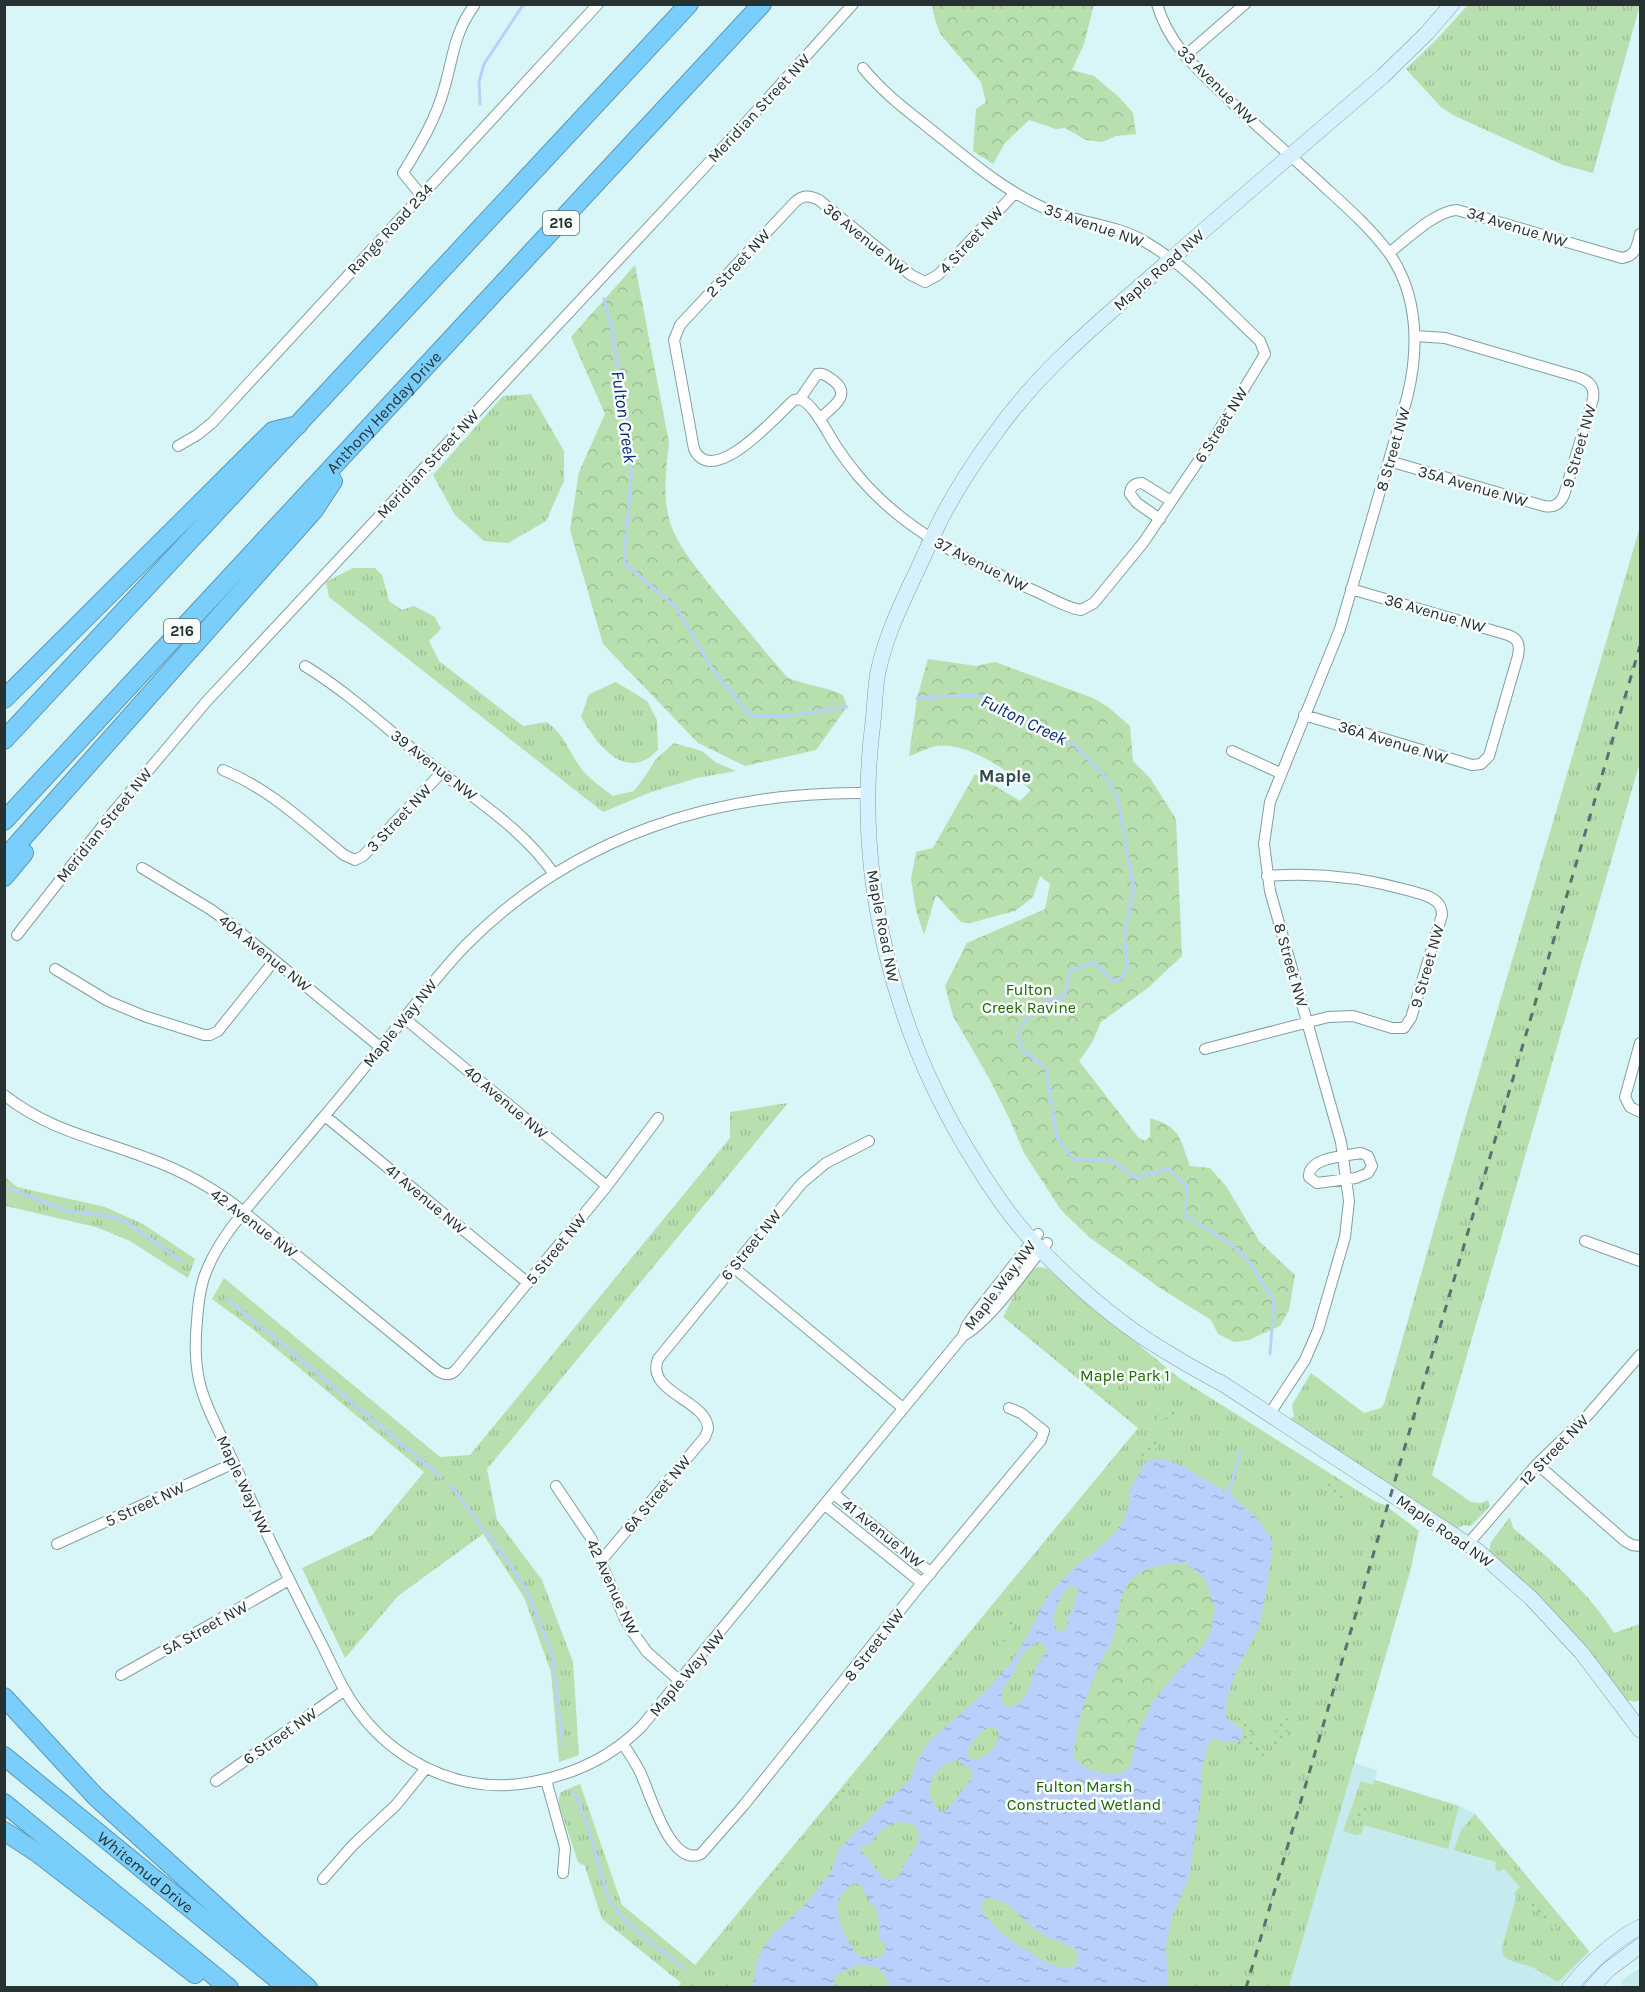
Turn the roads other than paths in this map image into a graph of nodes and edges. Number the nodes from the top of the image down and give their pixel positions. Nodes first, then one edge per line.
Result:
1 (598, 4) edge
2 (689, 4) edge
3 (762, 4) edge
4 (853, 4) edge
5 (1157, 4) edge
6 (1245, 4) edge
7 (1452, 4) edge
8 (474, 6) dead end
9 (1185, 56) junction
10 (863, 68) dead end
11 (1290, 156) junction
12 (1015, 193) junction
13 (421, 195) junction
14 (807, 196) joint
15 (1641, 234) edge
16 (1389, 253) junction
17 (1172, 258) junction
18 (925, 282) joint
19 (1416, 336) junction
20 (1263, 346) joint
21 (800, 399) junction
22 (819, 419) junction
23 (298, 425) junction
24 (358, 441) junction
25 (178, 446) dead end
26 (1389, 461) junction
27 (1172, 501) junction
28 (1557, 505) joint
29 (1160, 519) junction
30 (931, 539) junction
31 (1351, 589) junction
32 (1085, 609) joint
33 (305, 666) dead end
34 (7, 696) edge
35 (1305, 716) junction
36 (125, 722) junction
37 (4, 740) edge
38 (1232, 751) dead end
39 (1481, 764) joint
40 (223, 770) dead end
41 (441, 773) junction
42 (1280, 773) junction
43 (867, 793) junction
44 (4, 821) edge
45 (4, 859) edge
46 (142, 868) dead end
47 (554, 874) junction
48 (1267, 876) junction
49 (4, 877) edge
50 (17, 935) dead end
51 (274, 961) junction
52 (54, 969) dead end
53 (404, 1018) junction
54 (1307, 1021) junction
55 (1641, 1043) edge
56 (380, 1047) junction
57 (1205, 1049) dead end
58 (4, 1095) edge
59 (1641, 1112) edge
60 (325, 1116) junction
61 (658, 1118) dead end
62 (869, 1141) dead end
63 (1344, 1156) junction
64 (1347, 1180) junction
65 (608, 1186) junction
66 (244, 1212) junction
67 (1585, 1241) dead end
68 (1040, 1242) junction
69 (1641, 1261) edge
70 (733, 1267) junction
71 (528, 1282) junction
72 (1641, 1355) edge
73 (448, 1374) joint
74 (903, 1408) junction
75 (1009, 1408) dead end
76 (1269, 1415) junction
77 (709, 1425) joint
78 (234, 1463) junction
79 (1538, 1464) junction
80 (556, 1486) dead end
81 (834, 1494) junction
82 (825, 1505) junction
83 (57, 1544) dead end
84 (1468, 1544) junction
85 (1638, 1546) edge
86 (601, 1561) junction
87 (931, 1573) junction
88 (289, 1580) junction
89 (922, 1583) junction
90 (121, 1675) dead end
91 (680, 1681) junction
92 (345, 1690) junction
93 (4, 1698) edge
94 (1629, 1714) junction
95 (1641, 1730) edge
96 (1641, 1738) edge
97 (623, 1744) junction
98 (4, 1756) edge
99 (426, 1768) junction
100 (546, 1780) junction
101 (216, 1781) dead end
102 (4, 1803) edge
103 (4, 1831) edge
104 (563, 1873) dead end
105 (323, 1878) dead end
106 (1641, 1927) edge
107 (1641, 1946) edge
108 (212, 1988) edge
109 (229, 1988) edge
110 (288, 1988) edge
111 (308, 1988) edge
112 (1569, 1988) edge
113 (1591, 1988) edge

1 - 13 street, Range Road 234
2 - 23 highway
3 - 24 highway, Anthony Henday Drive / 216
4 - 50 street, Meridian Street NW
5 - 9 street, 33 Avenue NW
6 - 9 street
7 - 11 street, Maple Road NW
8 - 13 street
9 - 11 street, 33 Avenue NW
10 - 12 street, 35 Avenue NW
11 - 16 street, 8 Street NW
11 - 17 street, Maple Road NW
12 - 17 street, 35 Avenue NW
12 - 18 street, 4 Street NW
13 - 25 street, Range Road 234
14 - 18 street, 36 Avenue NW
14 - 21 street, 2 Street NW
15 - 16 street, 34 Avenue NW
16 - 19 street, 8 Street NW
17 - 20 street, 35 Avenue NW
17 - 30 street, Maple Road NW
19 - 26 street, 8 Street NW
19 - 28 street, 9 Street NW
20 - 27 street, 6 Street NW
21 - 22 street, 37 Avenue NW
21 - 22 street
22 - 30 street, 37 Avenue NW
23 - 34 highway
23 - 37 highway
24 - 36 highway
24 - 44 highway, Anthony Henday Drive / 216
26 - 28 street, 35A Avenue NW
26 - 31 street, 8 Street NW
27 - 29 street, 6 Street NW
27 - 29 street
29 - 32 street, 6 Street NW
30 - 32 street, 37 Avenue NW
30 - 43 street, Maple Road NW
31 - 35 street, 8 Street NW
31 - 39 street, 36 Avenue NW
33 - 41 street, 39 Avenue NW
35 - 39 street, 36A Avenue NW
35 - 42 street, 8 Street NW
36 - 45 highway
36 - 49 highway
38 - 42 street
40 - 41 street, 3 Street NW
41 - 47 street, 39 Avenue NW
42 - 48 street, 8 Street NW
43 - 47 street, Maple Way NW
43 - 68 street, Maple Road NW
46 - 51 street, 40A Avenue NW
47 - 53 street, Maple Way NW
48 - 54 street, 8 Street NW
48 - 54 street, 9 Street NW
51 - 52 street
51 - 56 street, 40A Avenue NW
53 - 56 street, Maple Way NW
53 - 65 street, 40 Avenue NW
54 - 57 street
54 - 63 street, 8 Street NW
55 - 59 street
56 - 60 street, Maple Way NW
58 - 66 street, 42 Avenue NW
60 - 66 street, Maple Way NW
60 - 71 street, 41 Avenue NW
61 - 65 street, 5 Street NW
62 - 70 street, 6 Street NW
63 - 64 street, 8 Street NW
63 - 64 street
63 - 64 street
64 - 76 street, 8 Street NW
65 - 71 street, 5 Street NW
66 - 73 street, 42 Avenue NW
66 - 78 street, Maple Way NW
67 - 69 street
68 - 74 street, Maple Way NW
68 - 76 street, Maple Road NW
70 - 74 street
70 - 77 street, 6 Street NW
71 - 73 street, 5 Street NW
72 - 79 street, 12 Street NW
74 - 81 street, Maple Way NW
75 - 87 street, 8 Street NW
76 - 84 street, Maple Road NW
77 - 86 street, 6A Street NW
78 - 83 street, 5 Street NW
78 - 88 street, Maple Way NW
79 - 84 street, 12 Street NW
79 - 85 street
80 - 86 street, 42 Avenue NW
81 - 82 street, Maple Way NW
81 - 87 street, 41 Avenue NW
82 - 89 street, 41 Avenue NW
82 - 91 street, Maple Way NW
84 - 94 street, Maple Road NW
86 - 91 street, 42 Avenue NW
87 - 89 street, 8 Street NW
88 - 90 street, 5A Street NW
88 - 92 street, Maple Way NW
89 - 97 street, 8 Street NW
91 - 97 street, Maple Way NW
92 - 99 street, Maple Way NW
92 - 101 street, 6 Street NW
93 - 111 highway
94 - 95 street, Maple Road NW
94 - 96 street, Maple Road NW
97 - 100 street, Maple Way NW
98 - 110 highway, Whitemud Drive
99 - 100 street, Maple Way NW
99 - 105 street
100 - 104 street
102 - 109 highway
103 - 108 highway
106 - 112 street
107 - 113 street

